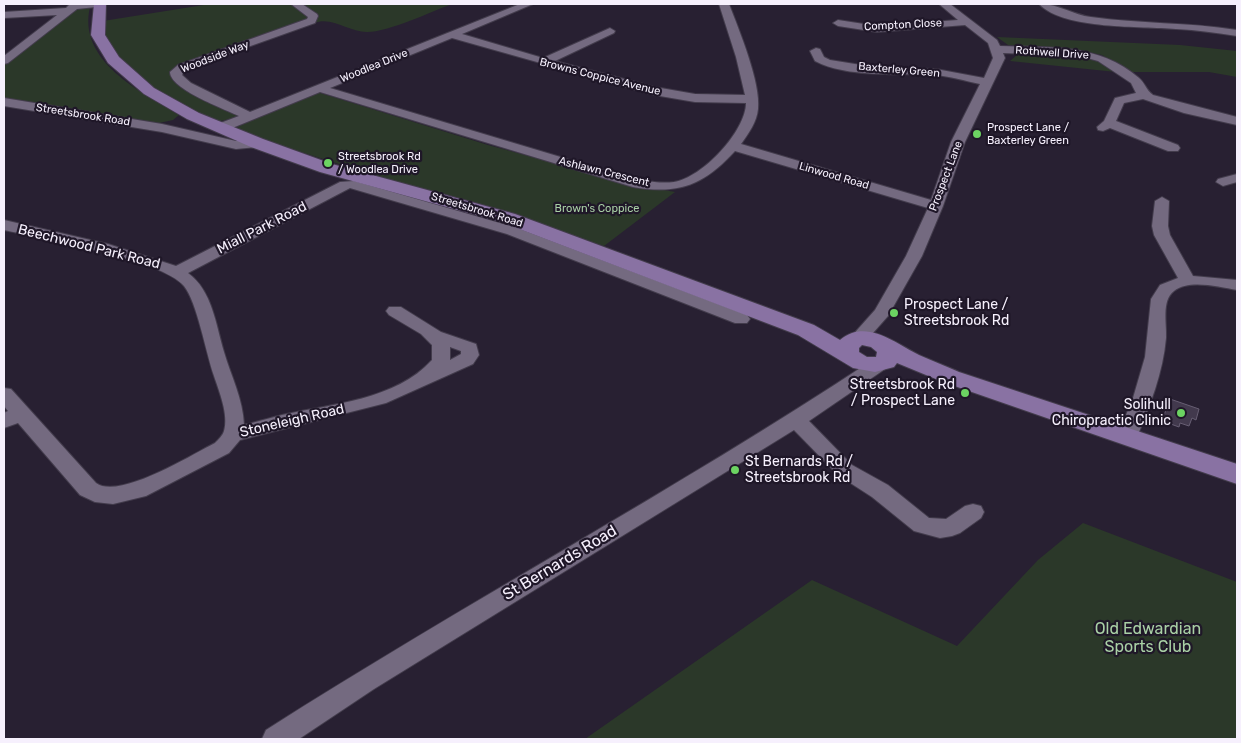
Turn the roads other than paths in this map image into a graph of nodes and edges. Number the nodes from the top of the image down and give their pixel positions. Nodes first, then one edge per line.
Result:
1 (98, 4) edge
2 (296, 4) edge
3 (528, 4) edge
4 (724, 4) edge
5 (944, 4) edge
6 (1044, 4) edge
7 (72, 7) edge
8 (4, 15) edge
9 (967, 22) junction
10 (839, 23) dead end
11 (1237, 25) edge
12 (1208, 28) junction
13 (610, 31) dead end
14 (1237, 32) edge
15 (452, 35) junction
16 (997, 49) junction
17 (816, 51) dead end
18 (4, 61) edge
19 (544, 62) junction
20 (988, 82) junction
21 (319, 88) junction
22 (1144, 95) junction
23 (752, 99) junction
24 (4, 102) edge
25 (193, 116) junction
26 (249, 116) junction
27 (1236, 120) edge
28 (1106, 125) joint
29 (162, 128) junction
30 (220, 128) junction
31 (257, 143) junction
32 (733, 146) junction
33 (1173, 148) dead end
34 (354, 181) junction
35 (1162, 201) dead end
36 (936, 206) junction
37 (4, 225) edge
38 (179, 271) junction
39 (1188, 281) junction
40 (1237, 286) edge
41 (689, 292) junction
42 (406, 312) dead end
43 (740, 319) dead end
44 (435, 336) junction
45 (867, 350) junction
46 (426, 378) junction
47 (845, 387) junction
48 (4, 394) edge
49 (12, 417) edge
50 (796, 420) junction
51 (234, 434) junction
52 (1127, 437) junction
53 (1237, 474) edge
54 (973, 512) dead end
55 (276, 739) edge

1 - 7 street, Streetsbrook Road
1 - 25 main road, Streetsbrook Road
2 - 26 street, Woodside Way
3 - 15 street, Woodlea Drive
4 - 23 street, Ashlawn Crescent
5 - 9 street
6 - 12 street
7 - 8 street, Streetsbrook Road
7 - 18 street
9 - 10 street, Compton Close
9 - 16 street
11 - 12 street
12 - 14 street
13 - 19 street
15 - 19 street, Browns Coppice Avenue
15 - 21 street, Woodlea Drive
16 - 20 street, Prospect Lane
16 - 22 street, Rothwell Drive
17 - 20 street, Baxterley Green
19 - 23 street, Browns Coppice Avenue
20 - 36 street, Prospect Lane
21 - 26 street, Woodlea Drive
21 - 32 street, Ashlawn Crescent
22 - 27 street
22 - 28 street
23 - 32 street, Ashlawn Crescent
24 - 29 street, Streetsbrook Road
25 - 29 street
25 - 30 main road, Streetsbrook Road
26 - 30 street, Woodlea Drive
28 - 33 street
29 - 31 street, Streetsbrook Road
30 - 31 main road, Streetsbrook Road
31 - 34 main road, Streetsbrook Road
32 - 36 street, Linwood Road
34 - 38 street, Miall Park Road
34 - 41 main road, Streetsbrook Road
35 - 39 street
36 - 45 street, Prospect Lane
37 - 38 street, Beechwood Park Road
38 - 51 street, Beechwood Park Road
39 - 40 street
39 - 52 street
41 - 43 street, Streetsbrook Road
41 - 45 main road, Streetsbrook Road
42 - 44 street, Stoneleigh Road
44 - 46 street, Stoneleigh Road
44 - 46 street, Stoneleigh Road
45 - 47 street, St Bernards Road
45 - 47 street
45 - 52 main road, Streetsbrook Road
46 - 51 street, Stoneleigh Road
47 - 50 street, St Bernards Road
48 - 49 street, Stoneleigh Road
49 - 51 street, Stoneleigh Road
50 - 54 street
50 - 55 street, St Bernards Road
52 - 53 main road, Streetsbrook Road

